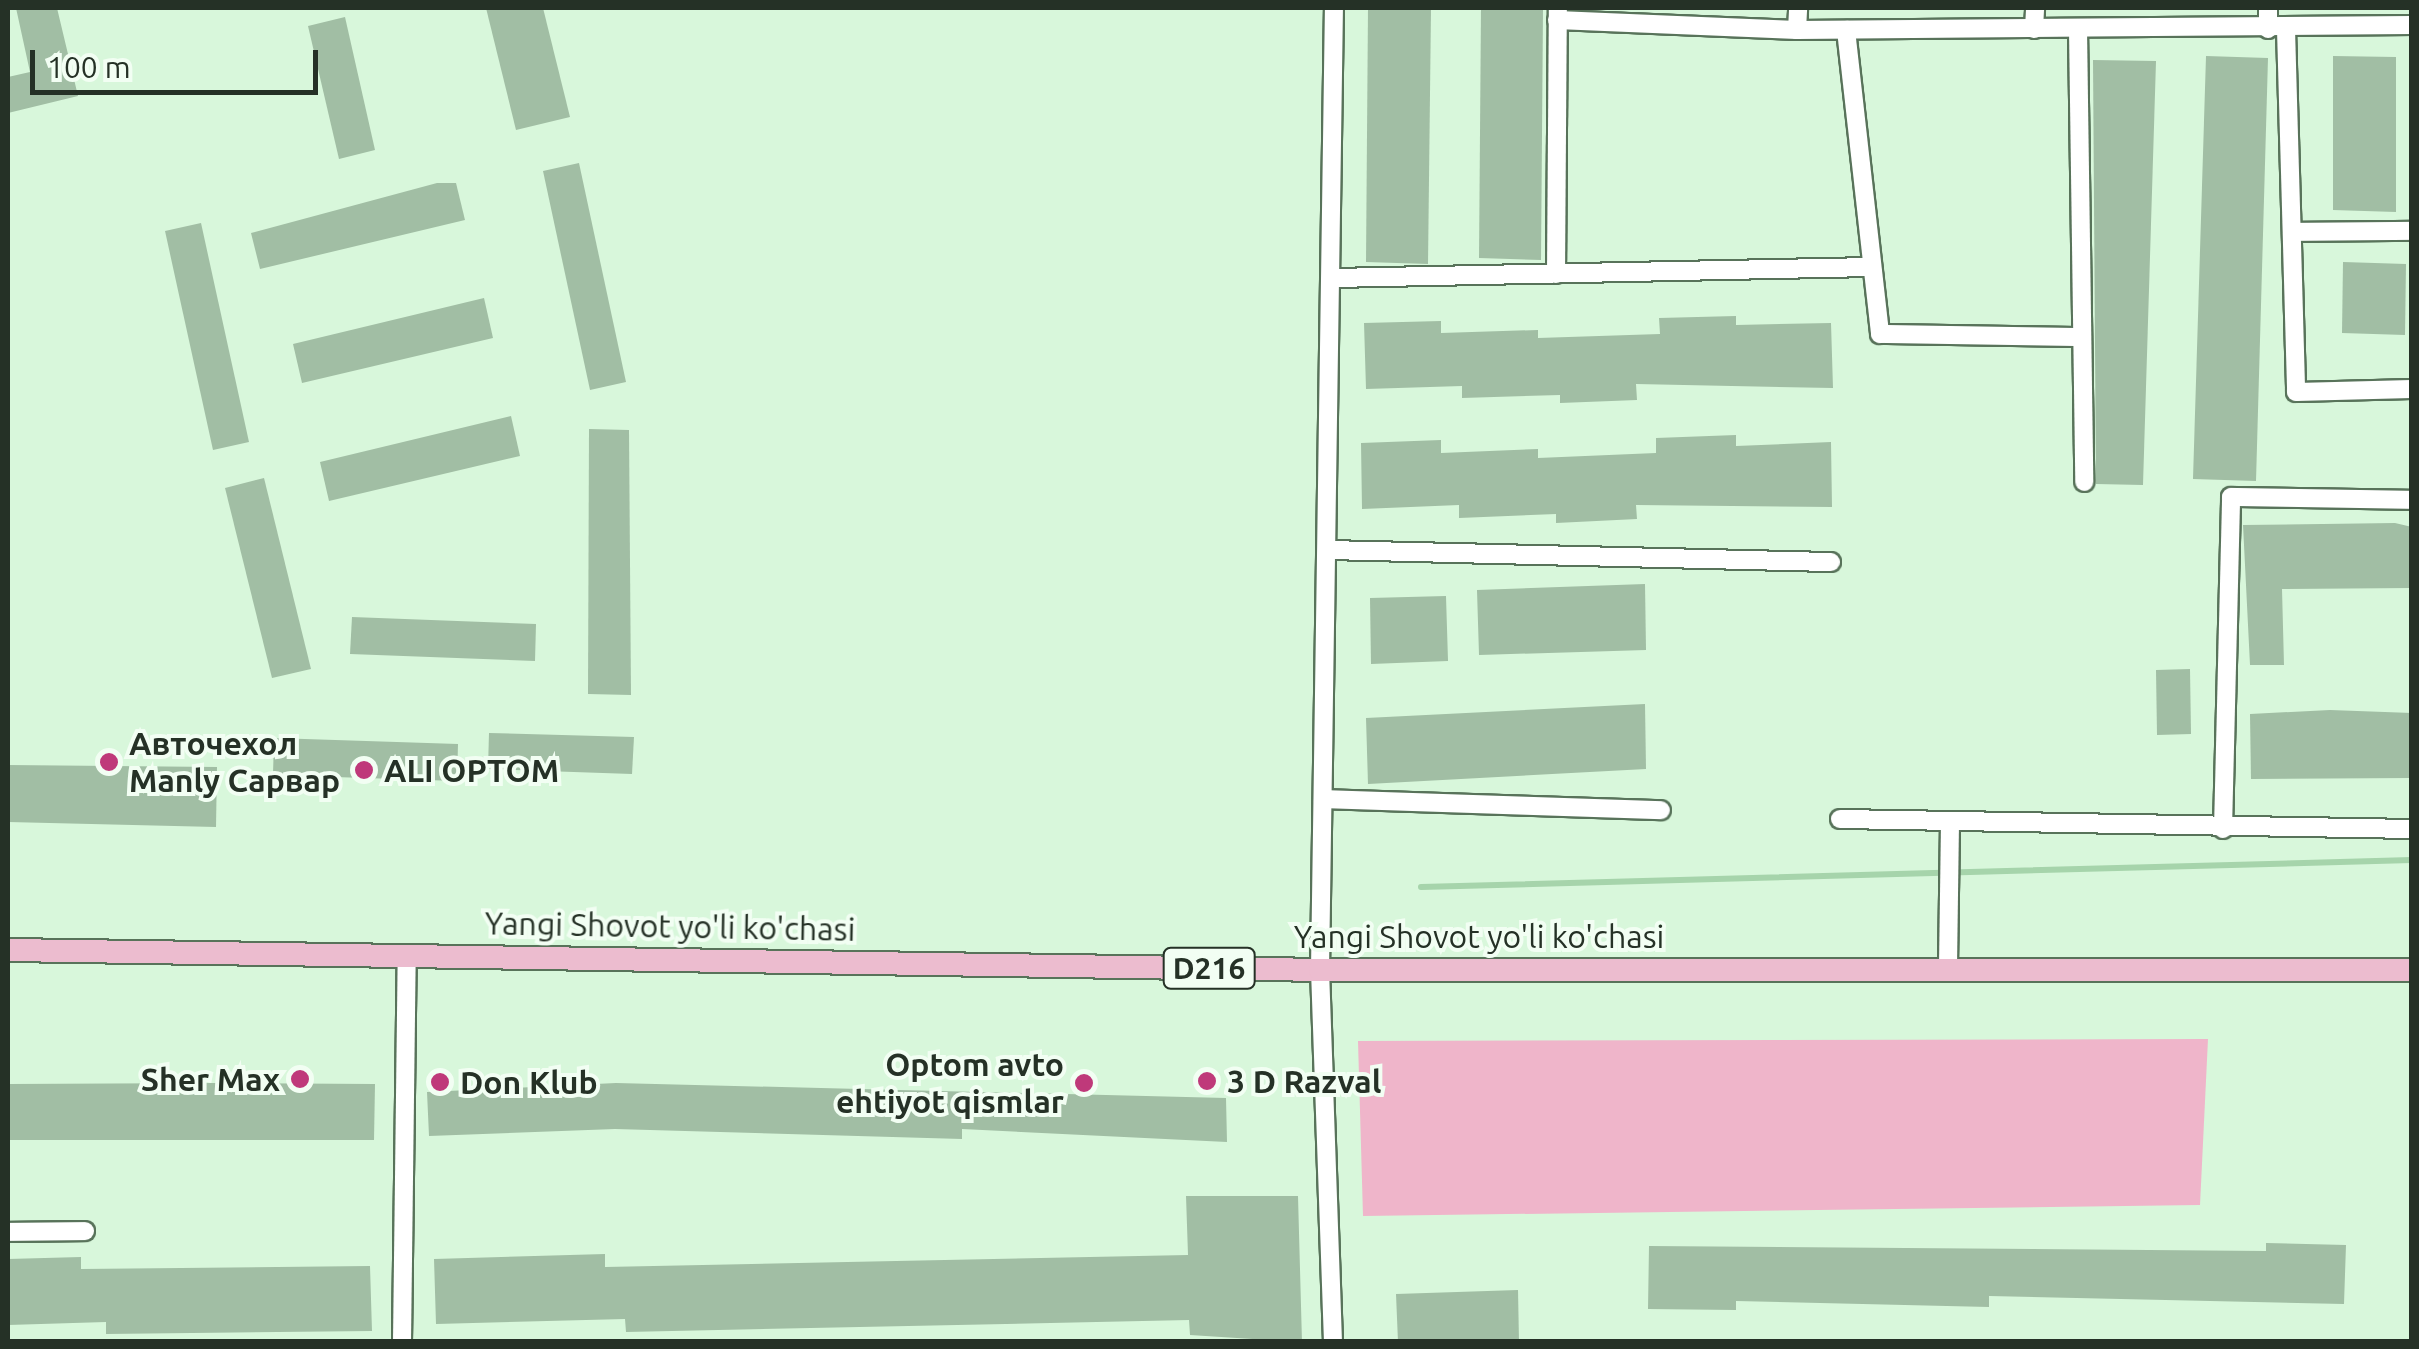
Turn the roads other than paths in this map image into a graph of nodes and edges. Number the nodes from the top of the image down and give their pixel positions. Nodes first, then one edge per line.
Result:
1 (1334, 8) edge
2 (1798, 8) edge
3 (2035, 8) edge
4 (2268, 8) edge
5 (1558, 14) edge
6 (2412, 25) edge
7 (2034, 29) junction
8 (2078, 29) junction
9 (2277, 29) junction
10 (1797, 30) junction
11 (1846, 30) junction
12 (2412, 231) edge
13 (2292, 232) junction
14 (1872, 267) junction
15 (1556, 274) junction
16 (1333, 278) junction
17 (2082, 337) junction
18 (2412, 390) edge
19 (2084, 482) dead end
20 (2412, 500) edge
21 (1328, 550) junction
22 (1831, 562) dead end
23 (1323, 799) junction
24 (1661, 810) dead end
25 (1840, 818) dead end
26 (1950, 822) junction
27 (2222, 829) junction
28 (2412, 829) edge
29 (8, 950) edge
30 (407, 954) junction
31 (1948, 966) junction
32 (1320, 970) junction
33 (2412, 970) edge
34 (84, 1231) dead end
35 (8, 1232) edge
36 (402, 1342) edge
37 (1333, 1342) edge

1 - 16 street
2 - 10 street
3 - 7 street
4 - 9 street
5 - 10 street
5 - 15 street
6 - 9 street
7 - 8 street
7 - 11 street
8 - 9 street
8 - 17 street
9 - 13 street
10 - 11 street
11 - 14 street
12 - 13 street
13 - 18 street
14 - 15 street
14 - 17 street
15 - 16 street
16 - 21 street
17 - 19 street
20 - 27 street
21 - 22 street
21 - 23 street
23 - 24 street
23 - 32 street
25 - 26 street
26 - 27 street
26 - 31 street
27 - 28 street
29 - 30 main road, Yangi Shovot yo'li ko'chasi / D216
30 - 32 main road, Yangi Shovot yo'li ko'chasi / D216
30 - 36 street
31 - 32 main road, Yangi Shovot yo'li ko'chasi / D216
31 - 33 main road, Yangi Shovot yo'li ko'chasi / D216
32 - 37 street
34 - 35 street

